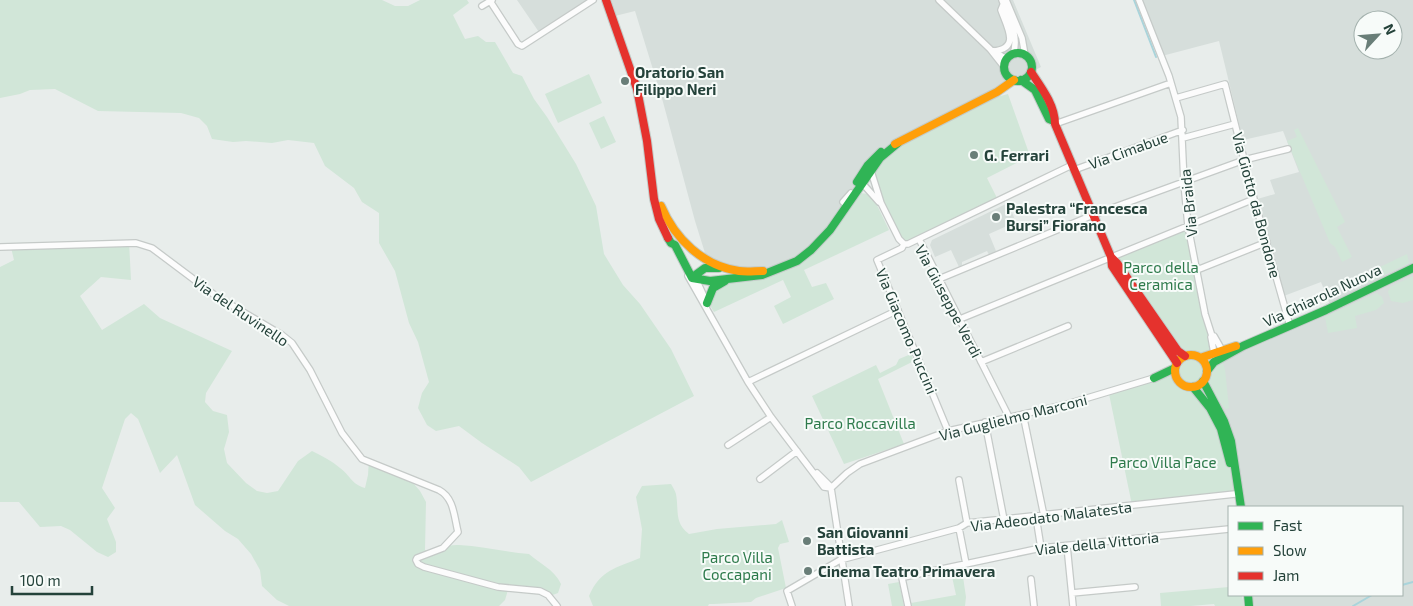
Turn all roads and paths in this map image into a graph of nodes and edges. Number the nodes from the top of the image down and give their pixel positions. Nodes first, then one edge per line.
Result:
1 (593, 0) edge
2 (939, 0) edge
3 (1139, 0) edge
4 (491, 1) edge
5 (606, 2) edge
6 (1004, 2) edge
7 (482, 6) dead end
8 (992, 50) junction
9 (1025, 55) junction
10 (1010, 56) junction
11 (1005, 70) junction
12 (1031, 72) junction
13 (1018, 80) junction
14 (1171, 83) junction
15 (982, 98) junction
16 (1176, 98) junction
17 (1054, 123) junction
18 (1235, 124) junction
19 (1183, 130) junction
20 (1183, 138) junction
21 (898, 143) junction
22 (1288, 149) dead end
23 (874, 158) junction
24 (1244, 160) junction
25 (651, 168) junction
26 (1073, 168) junction
27 (871, 171) junction
28 (862, 180) junction
29 (1184, 183) junction
30 (875, 186) junction
31 (1254, 199) junction
32 (843, 202) junction
33 (881, 203) junction
34 (1093, 215) junction
35 (669, 226) junction
36 (1188, 226) junction
37 (822, 238) junction
38 (919, 239) junction
39 (1267, 242) junction
40 (671, 243) junction
41 (904, 244) junction
42 (0, 247) edge
43 (1110, 257) junction
44 (723, 268) junction
45 (1413, 268) edge
46 (1196, 270) junction
47 (767, 272) junction
48 (694, 277) junction
49 (939, 279) junction
50 (727, 280) junction
51 (695, 288) junction
52 (707, 303) junction
53 (898, 310) junction
54 (710, 314) junction
55 (960, 319) junction
56 (1068, 326) dead end
57 (1290, 326) junction
58 (1242, 346) junction
59 (1218, 351) junction
60 (1185, 356) junction
61 (1200, 358) junction
62 (981, 362) junction
63 (1176, 365) junction
64 (1207, 371) junction
65 (1154, 378) junction
66 (1176, 378) junction
67 (1203, 381) junction
68 (748, 382) junction
69 (1194, 387) junction
70 (1022, 414) junction
71 (771, 417) junction
72 (1008, 417) junction
73 (985, 422) junction
74 (948, 431) junction
75 (728, 445) dead end
76 (796, 451) junction
77 (811, 468) junction
78 (760, 478) dead end
79 (959, 480) dead end
80 (831, 488) junction
81 (1235, 494) junction
82 (1237, 506) edge
83 (1241, 506) edge
84 (1036, 516) junction
85 (1044, 516) junction
86 (1004, 520) junction
87 (967, 523) junction
88 (959, 528) junction
89 (1228, 529) edge
90 (1068, 546) junction
91 (1041, 548) junction
92 (842, 560) junction
93 (966, 564) junction
94 (1031, 579) dead end
95 (1135, 587) dead end
96 (1072, 593) junction
97 (557, 606) edge
98 (792, 606) edge
99 (849, 606) edge
100 (908, 606) edge
101 (1034, 606) edge
102 (1073, 606) edge

1 - 4 street
2 - 8 street
3 - 14 street, Via Braida
4 - 7 street
5 - 25 street
6 - 8 street
6 - 9 street
6 - 10 street
8 - 10 street
8 - 11 street
9 - 10 street
9 - 12 street
10 - 11 street
11 - 13 street
11 - 15 street
12 - 13 street
12 - 17 street
13 - 15 street
13 - 17 street
14 - 16 street, Via Braida
14 - 17 street
15 - 21 street
16 - 18 street, Via Giotto da Bondone
16 - 19 street, Via Braida
17 - 26 street
18 - 20 street
18 - 24 street, Via Giotto da Bondone
19 - 20 street, Via Braida
19 - 26 street, Via Cimabue
20 - 29 street, Via Braida
21 - 23 street
21 - 27 street
22 - 24 street
23 - 28 street
23 - 32 street
24 - 29 street
24 - 31 street, Via Giotto da Bondone
25 - 35 street
25 - 40 street
26 - 34 street
26 - 38 street, Via Cimabue
27 - 28 street
27 - 30 street, Via Giuseppe Verdi
28 - 30 street
28 - 32 street
28 - 33 street, Via Giuseppe Verdi
28 - 37 street
29 - 34 street
29 - 36 street, Via Braida
30 - 33 street, Via Giuseppe Verdi
31 - 36 street
31 - 39 street, Via Giotto da Bondone
32 - 37 street
33 - 41 street, Via Giuseppe Verdi
34 - 43 street
34 - 49 street
35 - 44 street
35 - 48 street
36 - 43 street
36 - 46 street, Via Braida
37 - 47 street
38 - 41 street, Via Giuseppe Verdi
38 - 49 street, Via Giuseppe Verdi
39 - 46 street
39 - 57 street, Via Giotto da Bondone
40 - 48 street
40 - 51 street
41 - 53 street, Via Giacomo Puccini
42 - 97 street, Via del Ruvinello
43 - 55 street
43 - 60 street
43 - 63 street
44 - 47 street
44 - 48 street
45 - 57 street, Via Ghiarola Nuova
46 - 59 street, Via Braida
47 - 50 street
48 - 50 street
48 - 51 street
48 - 52 street
49 - 55 street, Via Giuseppe Verdi
50 - 52 street
51 - 54 street
52 - 54 street
53 - 68 street
53 - 74 street, Via Giacomo Puccini
54 - 68 street
55 - 62 street, Via Giuseppe Verdi
56 - 62 street
57 - 58 street, Via Ghiarola Nuova
58 - 59 street, Via Ghiarola Nuova
58 - 64 street, Via Ghiarola Nuova
59 - 61 street, Via Ghiarola Nuova
60 - 61 street
60 - 63 street
61 - 64 street
62 - 72 street, Via Giuseppe Verdi
63 - 65 street
63 - 66 street
64 - 67 street
65 - 66 street
65 - 70 street, Via Guglielmo Marconi
66 - 69 street
67 - 69 street
67 - 83 street
68 - 71 street
69 - 81 street
70 - 72 street, Via Guglielmo Marconi
70 - 85 street
71 - 75 street
71 - 76 street
72 - 73 street, Via Guglielmo Marconi
73 - 74 street, Via Guglielmo Marconi
73 - 86 street
74 - 80 street, Via Guglielmo Marconi
76 - 77 street
76 - 78 street
77 - 80 street
77 - 80 street
79 - 87 street
80 - 92 street
81 - 82 street
81 - 85 street, Via Adeodato Malatesta
84 - 85 street, Via Adeodato Malatesta
84 - 86 street, Via Adeodato Malatesta
84 - 91 street
86 - 87 street, Via Adeodato Malatesta
87 - 88 street, Via Adeodato Malatesta
88 - 92 street, Via Adeodato Malatesta
88 - 93 street
89 - 90 street, Viale della Vittoria
90 - 91 street, Viale della Vittoria
90 - 96 street
91 - 93 street, Viale della Vittoria
92 - 98 street, Via Adeodato Malatesta
92 - 99 street
93 - 100 street, Viale della Vittoria
94 - 101 street
95 - 96 street
96 - 102 street

